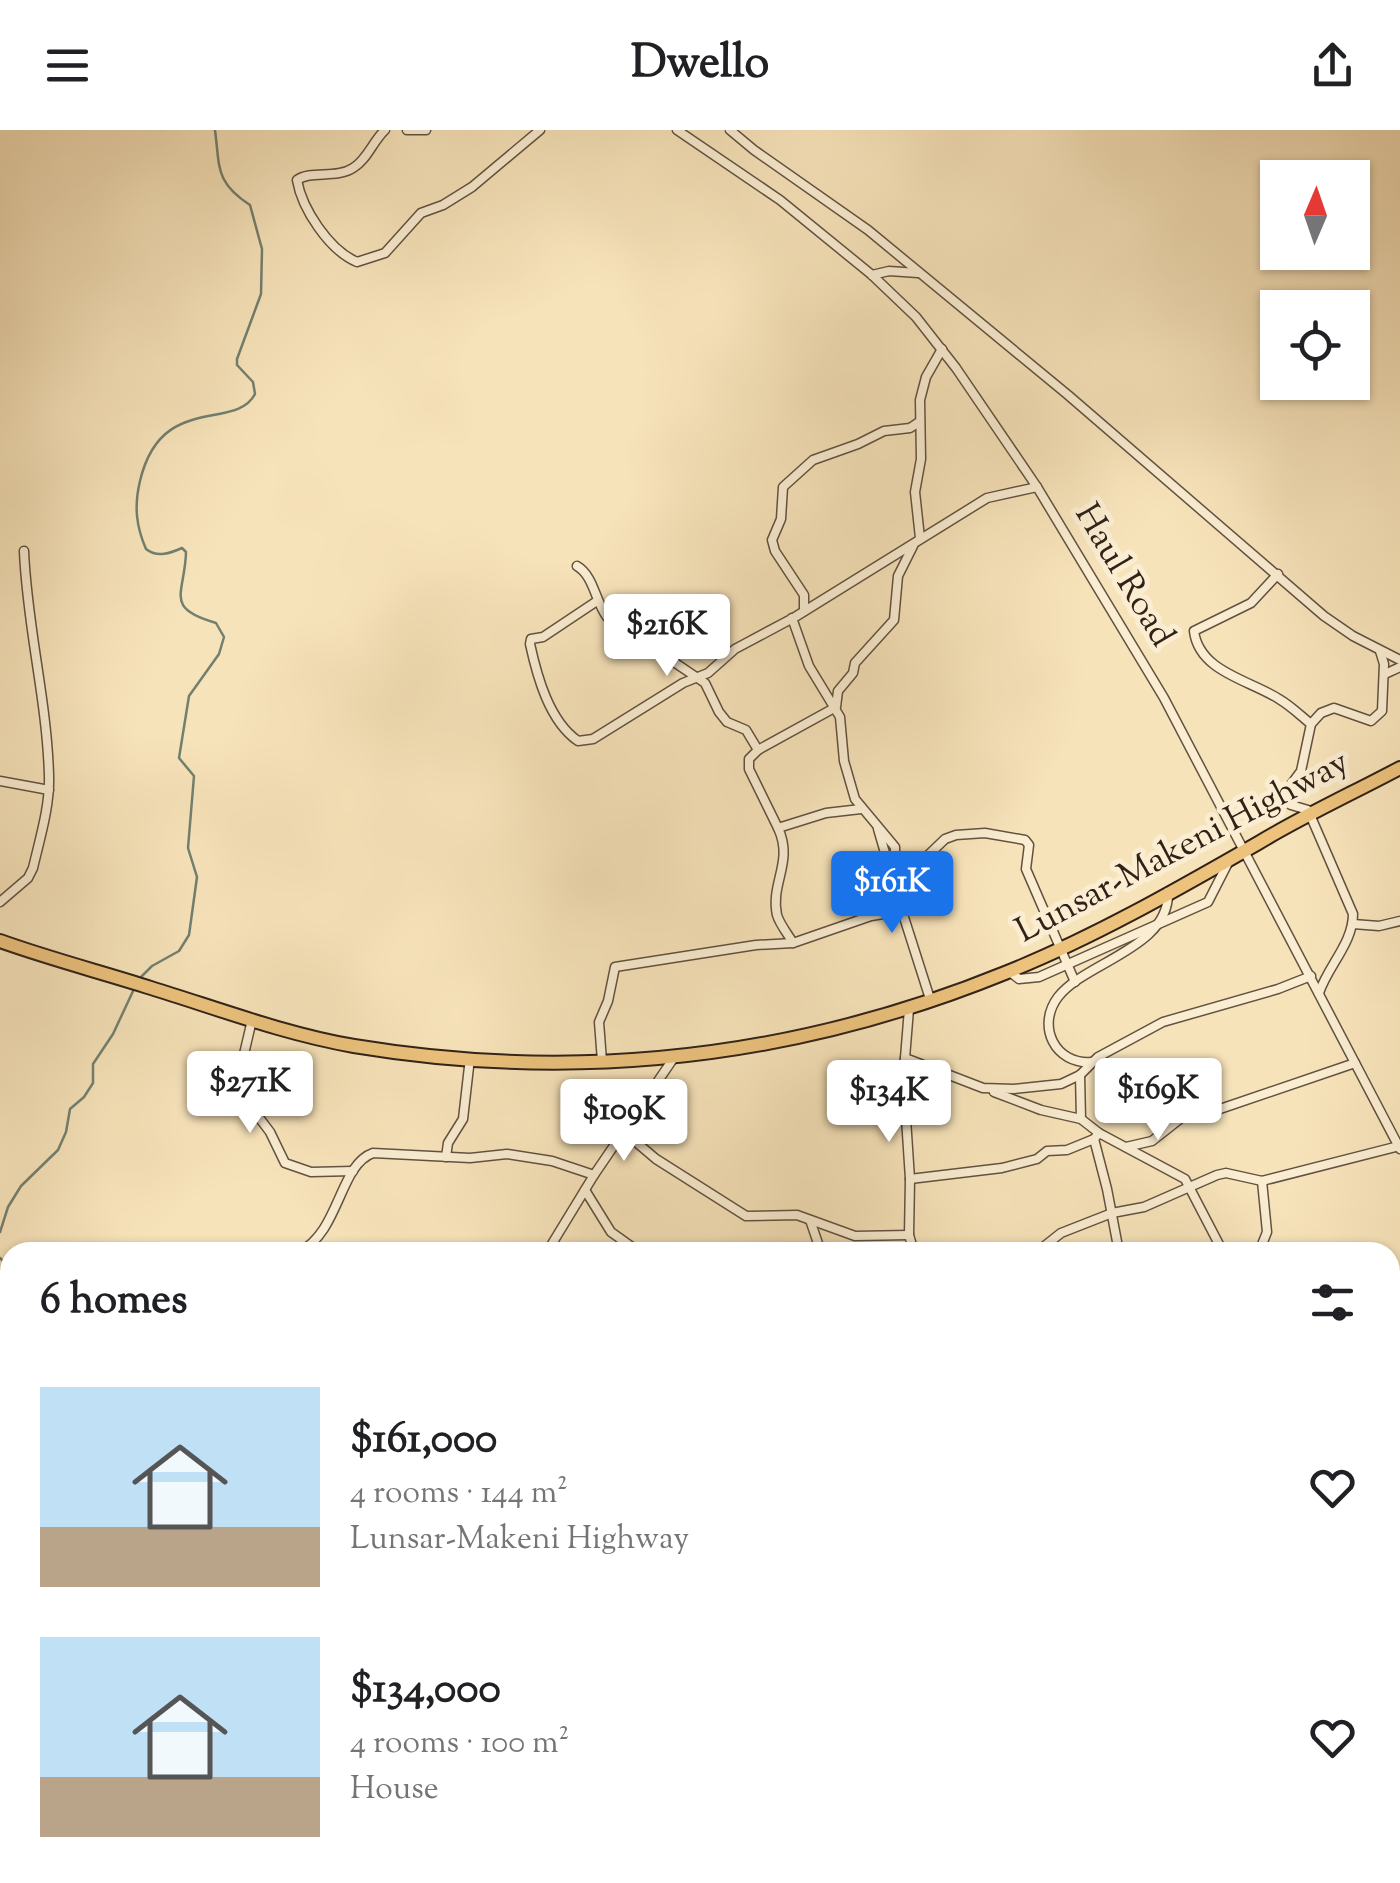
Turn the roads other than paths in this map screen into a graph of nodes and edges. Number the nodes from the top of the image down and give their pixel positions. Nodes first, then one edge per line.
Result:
1 (386, 130) edge
2 (406, 130) edge
3 (426, 130) edge
4 (540, 130) edge
5 (676, 130) edge
6 (730, 130) edge
7 (686, 133) edge
8 (918, 272) junction
9 (872, 275) junction
10 (942, 350) junction
11 (918, 422) junction
12 (1037, 487) junction
13 (920, 538) junction
14 (913, 546) junction
15 (24, 551) dead end
16 (577, 566) dead end
17 (1278, 574) junction
18 (597, 601) junction
19 (804, 611) junction
20 (792, 618) junction
21 (1380, 650) junction
22 (1400, 663) edge
23 (1385, 674) junction
24 (696, 678) junction
25 (836, 707) junction
26 (1312, 724) junction
27 (758, 750) junction
28 (1400, 768) edge
29 (0, 782) edge
30 (49, 790) junction
31 (861, 809) junction
32 (1310, 815) junction
33 (778, 828) junction
34 (1252, 846) junction
35 (1231, 858) junction
36 (894, 881) junction
37 (1168, 892) junction
38 (0, 902) edge
39 (902, 911) junction
40 (1400, 921) edge
41 (1353, 924) junction
42 (1152, 929) junction
43 (0, 941) edge
44 (793, 942) junction
45 (1062, 947) junction
46 (1066, 964) junction
47 (1010, 972) junction
48 (1311, 976) junction
49 (1075, 982) junction
50 (1320, 993) junction
51 (932, 1002) junction
52 (909, 1009) junction
53 (252, 1020) junction
54 (470, 1058) junction
55 (674, 1058) junction
56 (905, 1058) junction
57 (602, 1061) junction
58 (1092, 1062) junction
59 (1355, 1063) junction
60 (1080, 1075) junction
61 (984, 1088) junction
62 (1081, 1119) junction
63 (623, 1131) junction
64 (1096, 1136) junction
65 (1126, 1147) junction
66 (1399, 1148) edge
67 (446, 1156) junction
68 (352, 1171) junction
69 (594, 1175) junction
70 (910, 1179) junction
71 (1262, 1181) junction
72 (1191, 1185) junction
73 (584, 1190) junction
74 (1112, 1213) junction
75 (810, 1220) junction
76 (909, 1235) junction
77 (313, 1242) edge
78 (553, 1242) edge
79 (625, 1242) edge
80 (818, 1242) edge
81 (911, 1242) edge
82 (1049, 1242) edge
83 (1116, 1242) edge
84 (1217, 1242) edge
85 (1263, 1242) edge

1 - 4 street
2 - 3 street
5 - 7 street, Haul Road
6 - 8 street
7 - 9 street, Haul Road
8 - 9 street
8 - 17 street
9 - 10 street, Haul Road
10 - 11 street
10 - 12 street, Haul Road
11 - 13 street
11 - 19 street
12 - 13 street
12 - 34 street, Haul Road
13 - 14 street
14 - 19 street
14 - 25 street
15 - 30 street
16 - 18 street
17 - 21 street
17 - 26 street
18 - 24 street
18 - 24 street
19 - 20 street
20 - 24 street
20 - 25 street
21 - 22 street
21 - 23 street
22 - 23 street
23 - 26 street
24 - 27 street
25 - 27 street
25 - 31 street
26 - 32 street
27 - 33 street
28 - 32 main road, Lunsar-Makeni Highway
29 - 30 street
30 - 38 street
31 - 33 street
31 - 36 street
32 - 34 main road, Lunsar-Makeni Highway
32 - 41 street
33 - 44 street
34 - 35 main road, Lunsar-Makeni Highway
34 - 48 street, Haul Road
35 - 37 main road, Lunsar-Makeni Highway
35 - 42 street
36 - 39 street
36 - 45 street
37 - 42 street
37 - 45 main road, Lunsar-Makeni Highway
39 - 44 street
39 - 51 street
40 - 41 street
41 - 50 street
42 - 46 street
42 - 49 street
43 - 53 main road, Lunsar-Makeni Highway
44 - 57 street
45 - 46 street
45 - 47 main road, Lunsar-Makeni Highway
46 - 47 street
46 - 49 street
47 - 51 main road, Lunsar-Makeni Highway
48 - 50 street, Haul Road
48 - 58 street
49 - 58 street
50 - 59 street, Haul Road
51 - 52 main road, Lunsar-Makeni Highway
52 - 55 main road, Lunsar-Makeni Highway
52 - 56 street
53 - 54 main road, Lunsar-Makeni Highway
53 - 68 street
54 - 57 main road, Lunsar-Makeni Highway
54 - 67 street
55 - 57 main road, Lunsar-Makeni Highway
55 - 63 street
56 - 61 street
56 - 70 street
58 - 60 street
59 - 65 street
59 - 66 street, Haul Road
60 - 61 street
60 - 62 street
61 - 62 street
62 - 64 street
63 - 69 street
63 - 75 street
64 - 65 street
64 - 70 street
64 - 74 street
65 - 72 street
66 - 71 street
67 - 68 street
67 - 69 street
68 - 77 street
69 - 73 street
70 - 76 street
71 - 72 street
71 - 85 street
72 - 74 street
72 - 84 street
73 - 78 street
73 - 79 street
74 - 82 street
74 - 83 street
75 - 76 street
75 - 80 street
76 - 81 street

